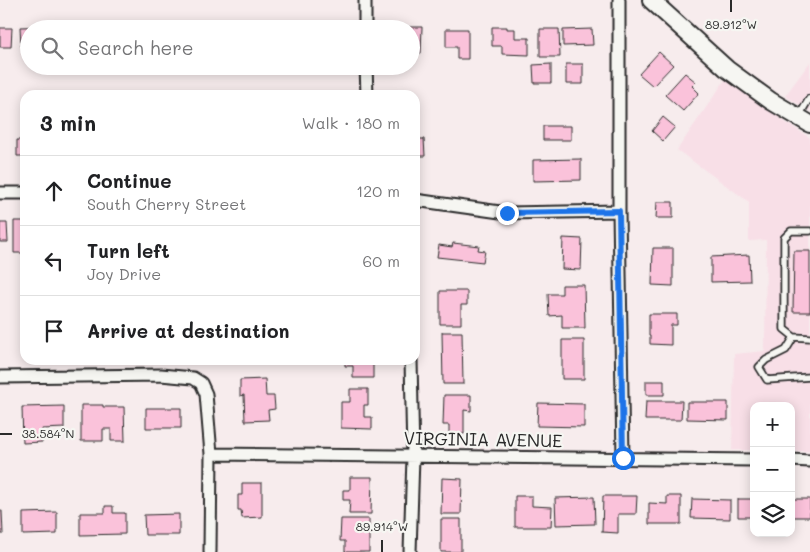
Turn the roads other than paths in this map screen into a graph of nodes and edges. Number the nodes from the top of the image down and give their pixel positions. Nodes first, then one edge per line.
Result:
1 (364, 0) edge
2 (619, 0) edge
3 (651, 0) edge
4 (365, 20) edge
5 (366, 75) edge
6 (367, 90) edge
7 (810, 100) edge
8 (804, 121) edge
9 (0, 193) edge
10 (20, 193) edge
11 (420, 201) edge
12 (619, 211) junction
13 (810, 230) edge
14 (794, 338) junction
15 (810, 338) edge
16 (411, 365) edge
17 (0, 377) edge
18 (810, 377) edge
19 (211, 454) junction
20 (413, 457) junction
21 (623, 458) junction
22 (750, 460) edge
23 (795, 460) edge
24 (810, 461) edge
25 (210, 552) edge
26 (410, 552) edge

1 - 4 street
2 - 12 street
3 - 8 main road
5 - 6 street
7 - 8 lane
9 - 10 street
11 - 12 street
12 - 21 street
13 - 14 lane
14 - 15 lane
14 - 18 lane
16 - 20 street
17 - 19 street
19 - 20 street, VIRGINIA AVENUE
19 - 25 street
20 - 21 street, VIRGINIA AVENUE
20 - 26 street
21 - 22 street, VIRGINIA AVENUE
23 - 24 street

